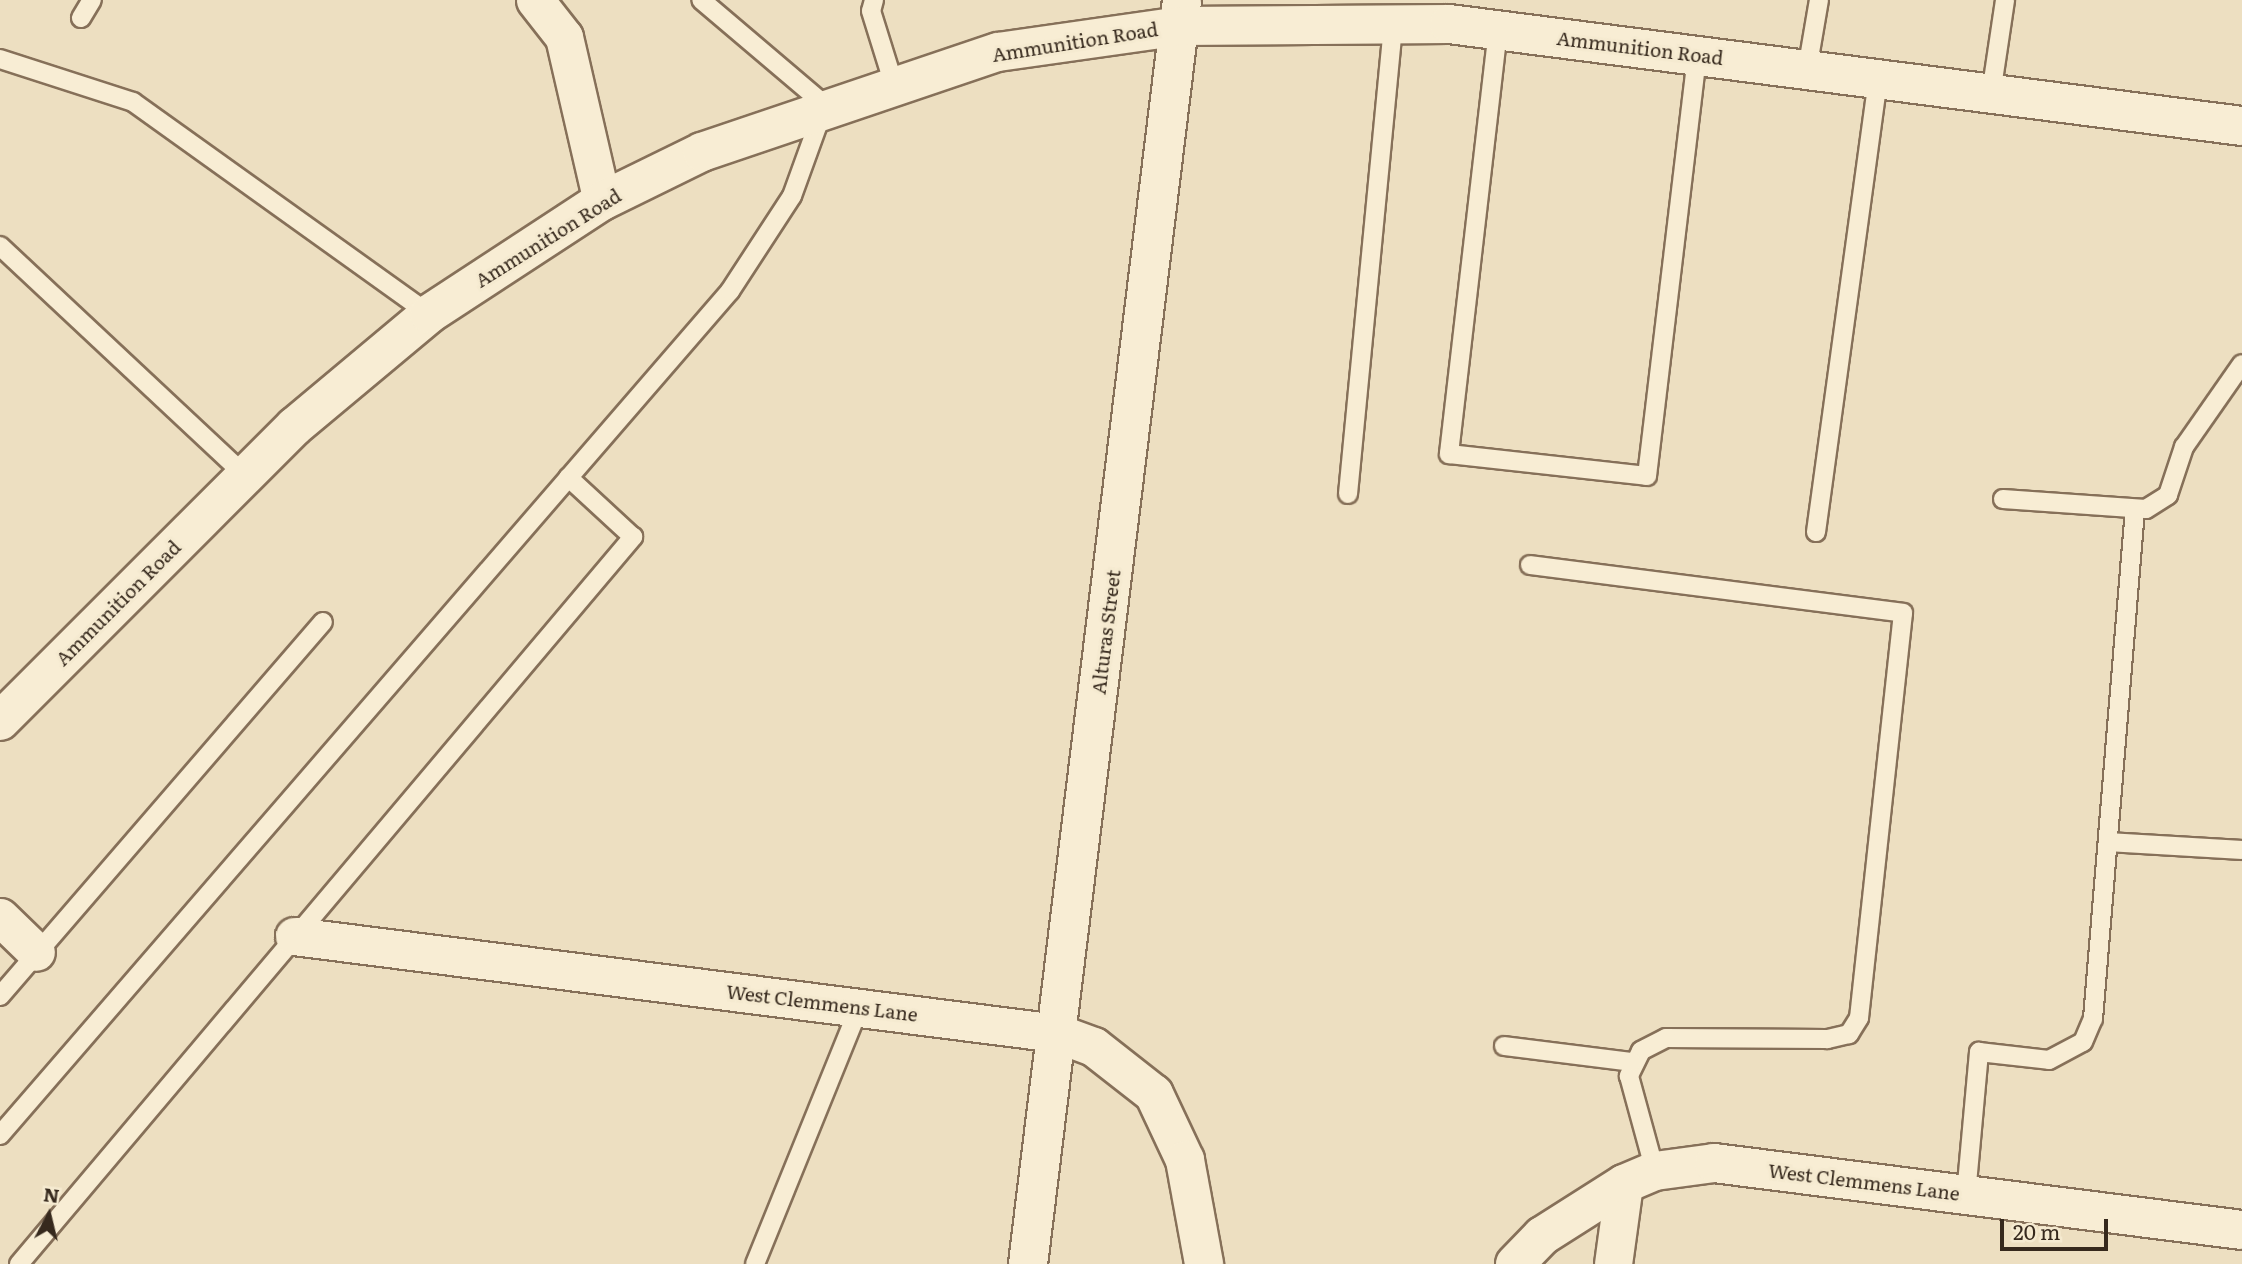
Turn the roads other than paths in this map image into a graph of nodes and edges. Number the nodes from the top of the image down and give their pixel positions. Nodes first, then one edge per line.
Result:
1 (92, 0) edge
2 (535, 0) edge
3 (701, 0) edge
4 (874, 0) edge
5 (1819, 0) edge
6 (2005, 0) edge
7 (1181, 13) edge
8 (81, 18) dead end
9 (1393, 24) junction
10 (1498, 30) junction
11 (1697, 56) junction
12 (0, 59) edge
13 (1807, 70) junction
14 (1878, 78) junction
15 (894, 85) junction
16 (1991, 94) junction
17 (825, 106) junction
18 (2242, 125) edge
19 (602, 201) junction
20 (0, 246) edge
21 (429, 314) junction
22 (2242, 364) edge
23 (246, 476) junction
24 (568, 477) junction
25 (1348, 494) dead end
26 (2003, 499) dead end
27 (2135, 509) junction
28 (1816, 532) dead end
29 (1530, 565) dead end
30 (323, 622) dead end
31 (0, 721) edge
32 (2108, 842) junction
33 (2242, 849) edge
34 (0, 917) edge
35 (294, 936) junction
36 (36, 952) junction
37 (0, 996) edge
38 (859, 1008) junction
39 (1056, 1033) junction
40 (1504, 1046) dead end
41 (1632, 1062) junction
42 (0, 1135) edge
43 (1640, 1178) junction
44 (1966, 1195) junction
45 (2242, 1230) edge
46 (19, 1264) edge
47 (755, 1264) edge
48 (1028, 1264) edge
49 (1204, 1264) edge
50 (1515, 1264) edge
51 (1613, 1264) edge

1 - 8 lane
2 - 19 street
3 - 17 lane
4 - 15 lane
5 - 13 lane
6 - 16 lane
7 - 9 main road, Ammunition Road
7 - 15 main road, Ammunition Road
7 - 39 main road, Alturas Street
9 - 10 main road, Ammunition Road
9 - 25 lane
10 - 11 main road, Ammunition Road
10 - 11 lane
11 - 13 main road, Ammunition Road
12 - 21 lane
13 - 14 main road, Ammunition Road
14 - 16 main road, Ammunition Road
14 - 28 lane
15 - 17 main road, Ammunition Road
16 - 18 main road, Ammunition Road
17 - 19 main road, Ammunition Road
17 - 24 lane
19 - 21 main road, Ammunition Road
20 - 23 lane
21 - 23 main road, Ammunition Road
22 - 27 lane
23 - 31 main road, Ammunition Road
24 - 35 lane
24 - 42 lane
26 - 27 lane
27 - 32 lane
29 - 41 lane
30 - 36 lane
32 - 33 lane
32 - 44 lane
34 - 36 street
35 - 38 street, West Clemmens Lane
35 - 46 lane
36 - 37 lane
38 - 39 street, West Clemmens Lane
38 - 47 lane
39 - 48 main road, Alturas Street
39 - 49 main road, West Clemmens Lane
40 - 41 lane
41 - 43 lane
43 - 44 main road, West Clemmens Lane
43 - 50 main road, West Clemmens Lane
43 - 51 street
44 - 45 main road, West Clemmens Lane

